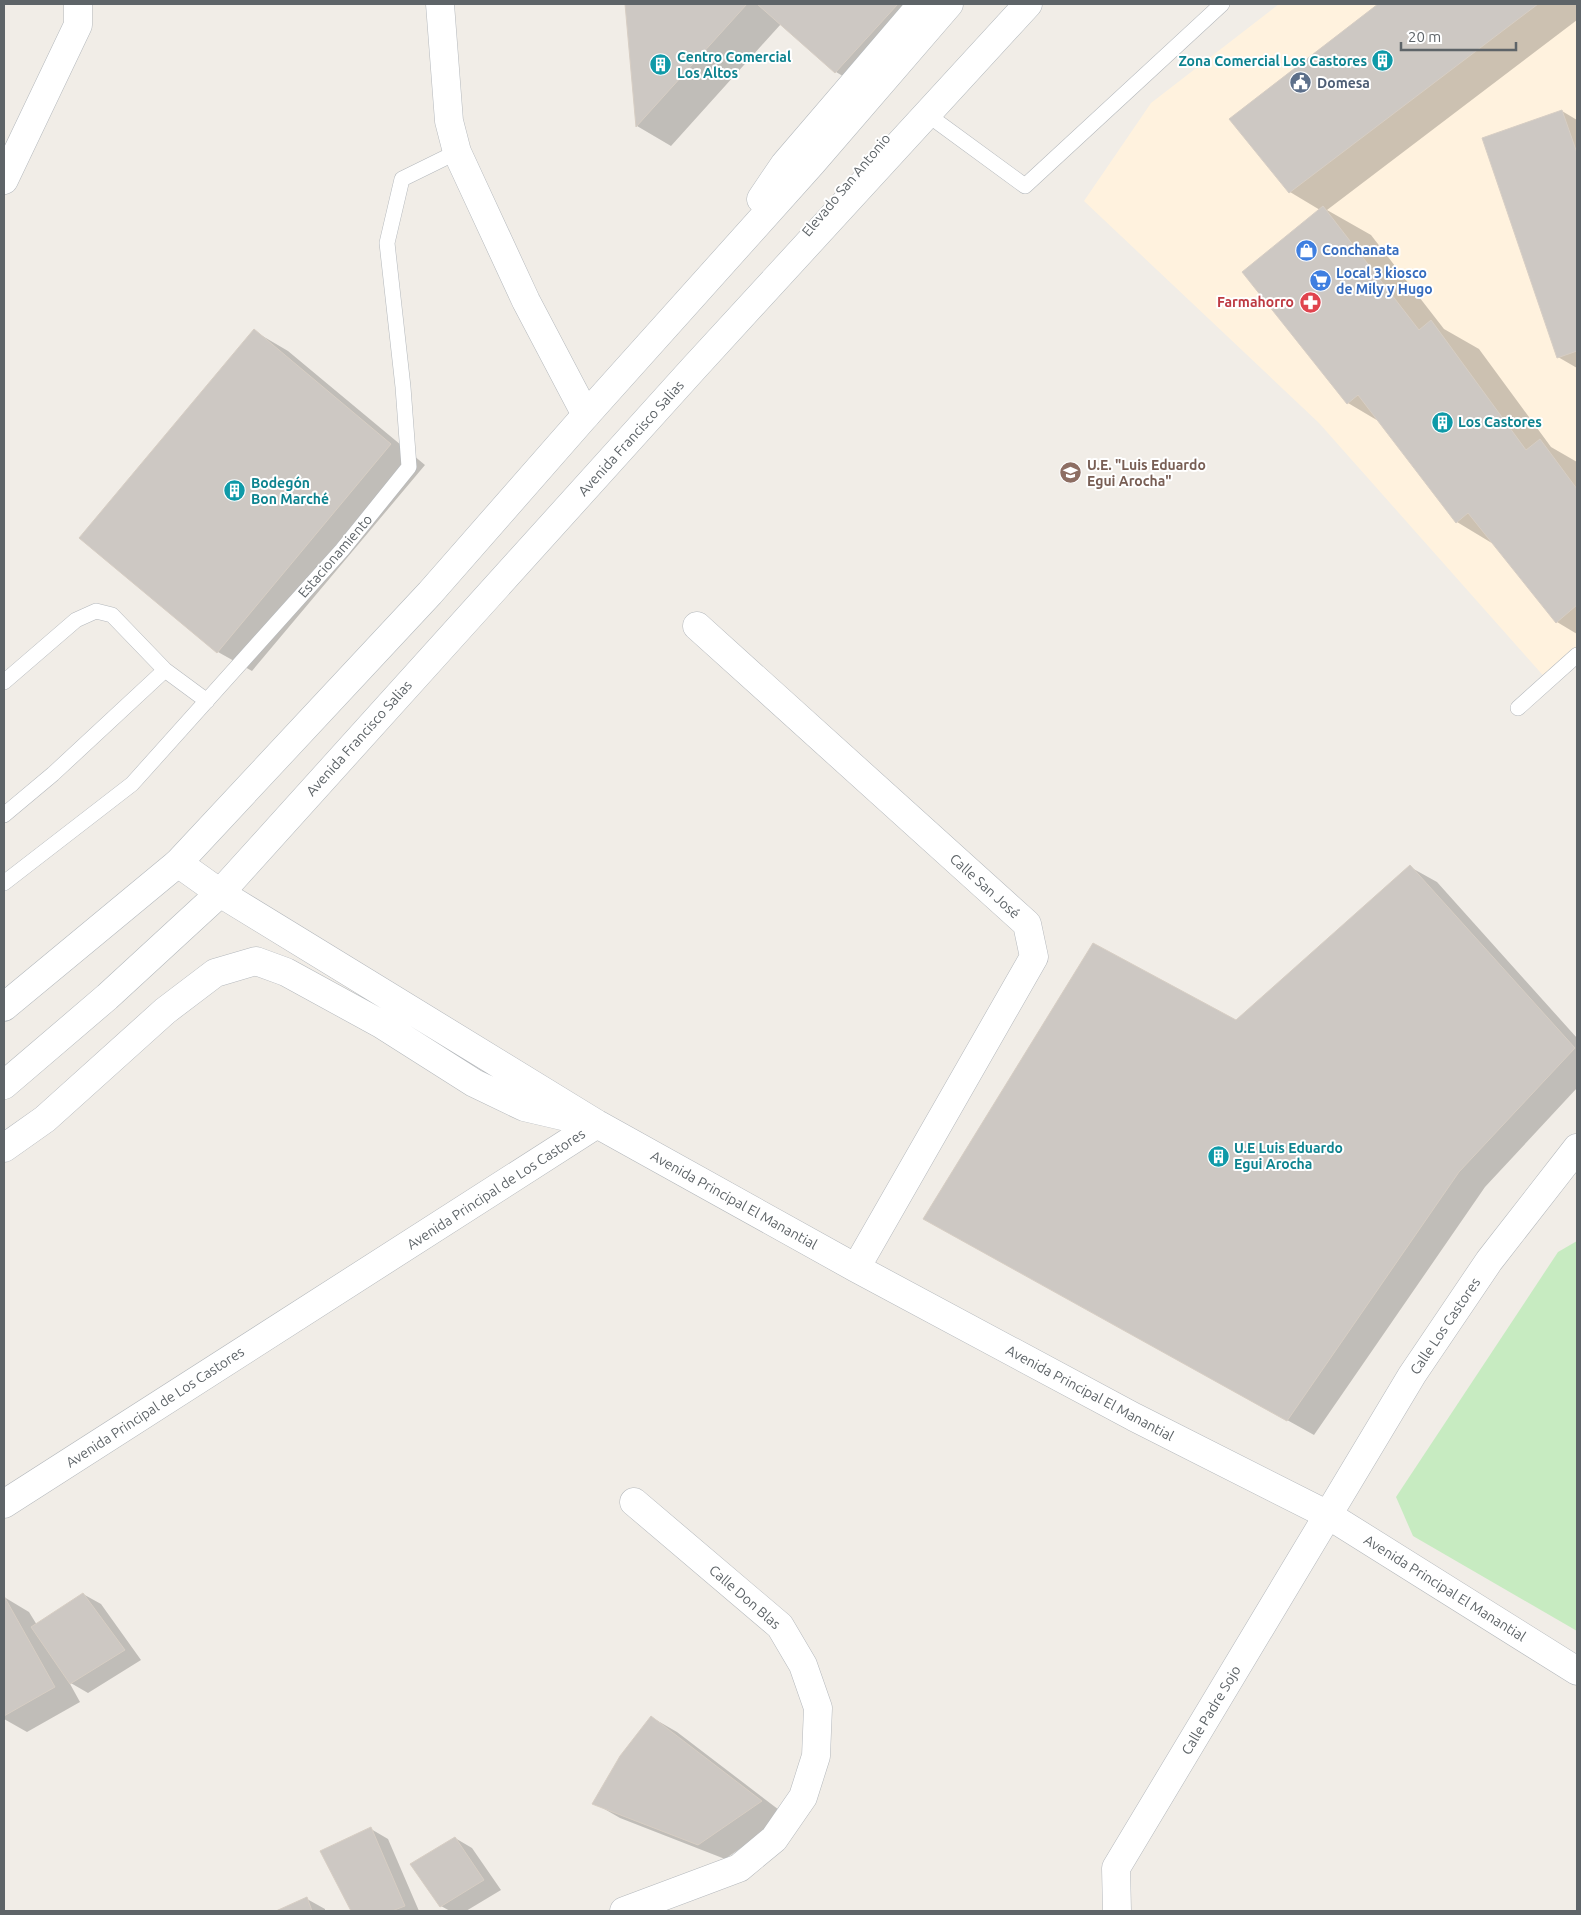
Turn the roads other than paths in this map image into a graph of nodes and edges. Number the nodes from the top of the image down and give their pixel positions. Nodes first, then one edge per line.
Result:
1 (78, 4) edge
2 (440, 4) edge
3 (922, 4) edge
4 (949, 4) edge
5 (1003, 4) edge
6 (1028, 4) edge
7 (1222, 4) edge
8 (928, 115) junction
9 (457, 152) junction
10 (4, 180) edge
11 (655, 340) junction
12 (693, 369) junction
13 (586, 415) junction
14 (697, 626) dead end
15 (1577, 655) edge
16 (165, 670) junction
17 (4, 682) edge
18 (207, 701) junction
19 (1518, 708) dead end
20 (4, 814) edge
21 (178, 862) junction
22 (4, 883) edge
23 (220, 893) junction
24 (4, 1007) edge
25 (4, 1085) edge
26 (597, 1124) junction
27 (4, 1148) edge
28 (1577, 1148) edge
29 (856, 1268) junction
30 (634, 1502) dead end
31 (4, 1504) edge
32 (1328, 1515) junction
33 (1577, 1671) edge
34 (624, 1911) edge
35 (1116, 1911) edge

1 - 10 street
2 - 9 street
3 - 11 street
4 - 11 street
5 - 12 street, Elevado San Antonio
6 - 8 street
7 - 8 lane
8 - 12 street
9 - 13 street
9 - 18 lane, Estacionamiento
11 - 13 street
12 - 23 street, Avenida Francisco Salias
13 - 21 street
14 - 29 street, Calle San José
15 - 19 lane
16 - 17 lane
16 - 18 lane
16 - 20 lane
18 - 22 lane, Estacionamiento
21 - 23 street, Avenida Principal de Los Castores
21 - 24 street
23 - 25 street, Avenida Francisco Salias
23 - 26 street, Avenida Principal de Los Castores
26 - 27 street
26 - 29 street, Avenida Principal El Manantial
26 - 31 street, Avenida Principal de Los Castores
28 - 32 street, Calle Los Castores
29 - 32 street, Avenida Principal El Manantial
30 - 34 street, Calle Don Blas
32 - 33 street, Avenida Principal El Manantial
32 - 35 street, Calle Padre Sojo

